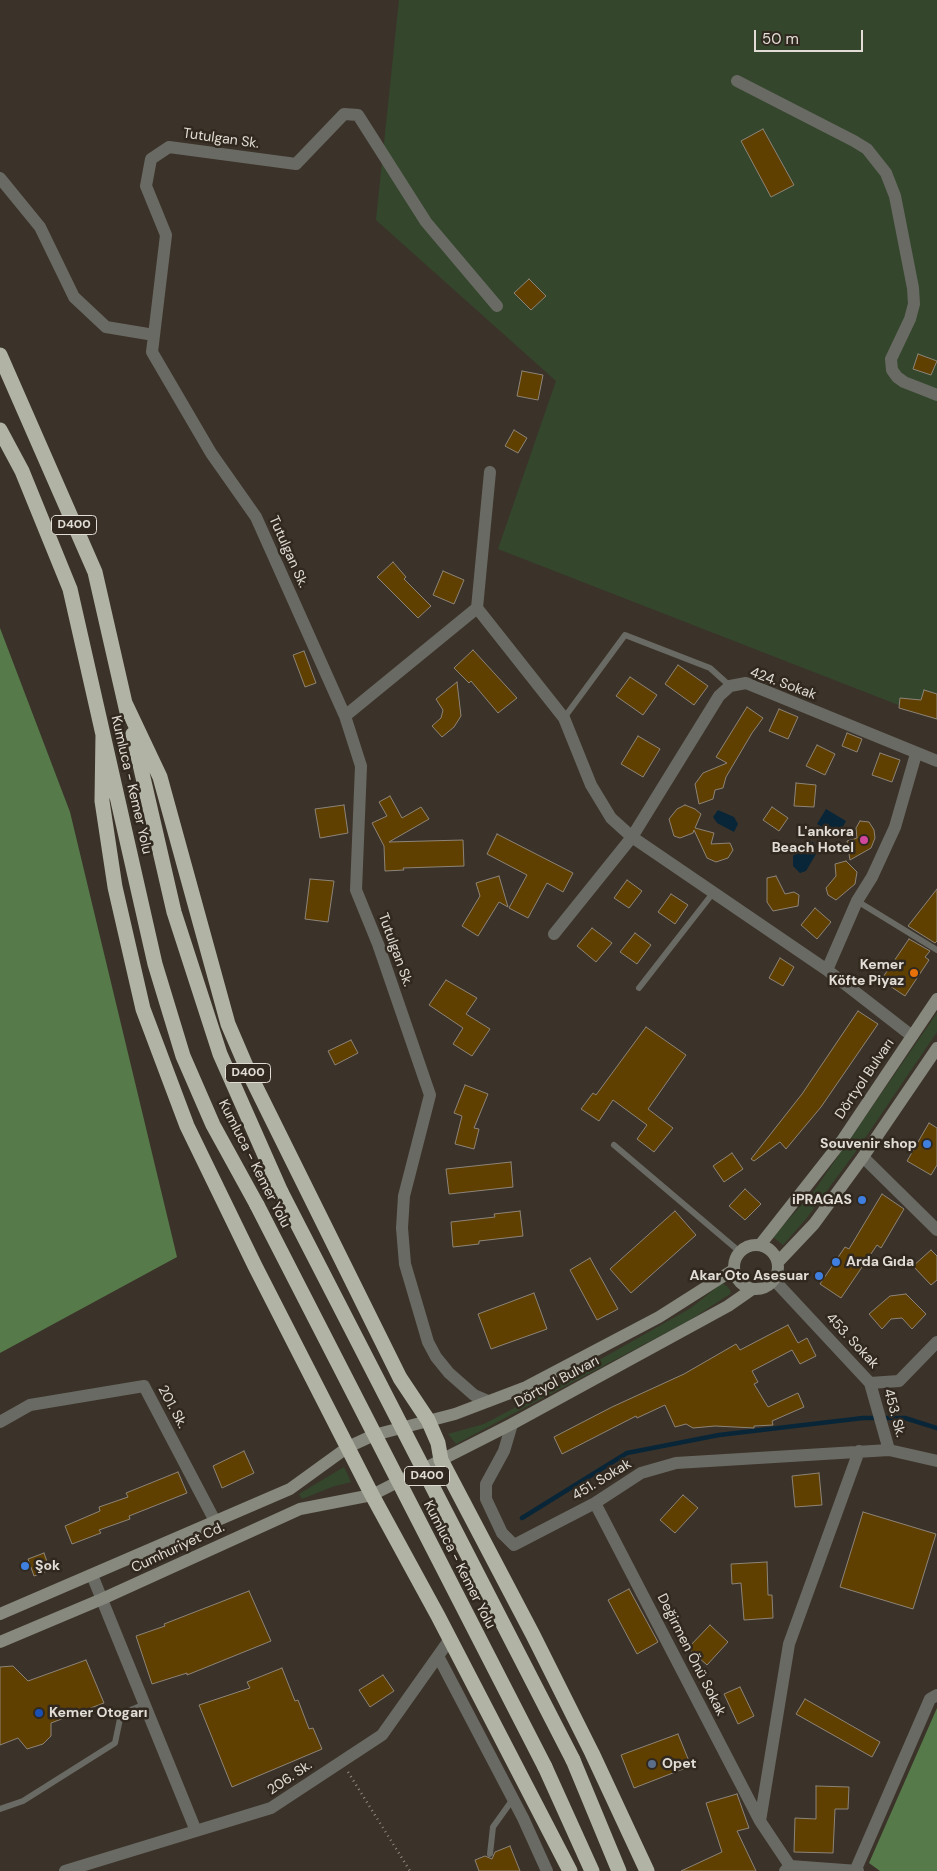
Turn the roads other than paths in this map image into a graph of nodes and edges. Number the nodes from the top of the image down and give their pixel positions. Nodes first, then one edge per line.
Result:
1 (737, 81) dead end
2 (0, 178) edge
3 (497, 306) dead end
4 (154, 335) junction
5 (0, 354) edge
6 (937, 395) edge
7 (0, 430) edge
8 (490, 472) dead end
9 (478, 608) junction
10 (730, 686) junction
11 (125, 702) junction
12 (345, 716) junction
13 (564, 718) junction
14 (103, 734) junction
15 (916, 754) junction
16 (937, 761) edge
17 (632, 838) junction
18 (713, 893) junction
19 (857, 900) junction
20 (554, 934) dead end
21 (937, 950) edge
22 (826, 970) junction
23 (639, 988) dead end
24 (937, 999) edge
25 (912, 1036) junction
26 (937, 1048) edge
27 (614, 1145) dead end
28 (863, 1157) junction
29 (937, 1230) edge
30 (760, 1245) junction
31 (740, 1252) junction
32 (778, 1262) junction
33 (734, 1270) junction
34 (775, 1280) junction
35 (751, 1290) junction
36 (937, 1342) edge
37 (870, 1383) junction
38 (488, 1401) junction
39 (428, 1420) junction
40 (0, 1422) edge
41 (512, 1424) junction
42 (348, 1447) junction
43 (889, 1450) junction
44 (859, 1451) junction
45 (441, 1460) junction
46 (937, 1461) edge
47 (290, 1489) junction
48 (372, 1495) junction
49 (595, 1503) junction
50 (300, 1509) junction
51 (215, 1521) junction
52 (92, 1575) junction
53 (102, 1599) junction
54 (0, 1614) edge
55 (450, 1639) junction
56 (0, 1642) edge
57 (438, 1656) junction
58 (937, 1695) edge
59 (146, 1703) junction
60 (513, 1799) junction
61 (0, 1809) edge
62 (760, 1821) junction
63 (196, 1831) junction
64 (490, 1854) dead end
65 (788, 1869) edge
66 (857, 1870) edge
67 (65, 1871) edge
68 (548, 1871) edge
69 (570, 1871) edge
70 (592, 1871) edge
71 (618, 1871) edge
72 (647, 1871) edge

1 - 6 street
2 - 4 street
3 - 4 street, Tutulgan Sk.
4 - 12 street, Tutulgan Sk.
5 - 11 highway, Kumluca - Kemer Yolu / D400
7 - 14 highway, Kumluca - Kemer Yolu / D400
8 - 9 street
9 - 12 street
9 - 13 street
10 - 13 lane
10 - 15 street, 424. Sokak
10 - 17 street, 424. Sokak
11 - 39 highway, Kumluca - Kemer Yolu / D400
11 - 71 highway, Kumluca - Kemer Yolu / D400, bridge
12 - 38 street, Tutulgan Sk.
13 - 17 street
14 - 42 highway
14 - 70 highway, Kumluca - Kemer Yolu / D400, bridge
15 - 16 street, 424. Sokak
15 - 19 street
17 - 18 street
17 - 20 street, 424. Sokak
18 - 22 street
18 - 23 lane
19 - 21 lane
19 - 22 street
22 - 25 street
24 - 25 main road, Dörtyol Bulvarı
25 - 30 main road, Dörtyol Bulvarı
26 - 28 main road
27 - 31 lane
28 - 29 street
28 - 32 main road
30 - 31 main road
30 - 32 main road
31 - 33 main road
32 - 34 main road
33 - 35 main road
33 - 38 main road, Dörtyol Bulvarı
34 - 35 main road
34 - 37 street, 453. Sokak
35 - 41 main road, Dörtyol Bulvarı
36 - 37 street, 453. Sokak
37 - 43 street, 453. Sk.
38 - 39 main road, Dörtyol Bulvarı
39 - 42 main road, Dörtyol Bulvarı
39 - 45 highway, Kumluca - Kemer Yolu / D400
40 - 51 street, 201. Sk.
41 - 45 main road, Dörtyol Bulvarı
41 - 49 street, 451. Sokak
42 - 47 main road, Cumhuriyet Cd.
42 - 48 highway
43 - 44 street, 451. Sokak
43 - 46 street, 451. Sokak
44 - 49 street, 451. Sokak
44 - 62 street
45 - 48 main road, Dörtyol Bulvarı
45 - 72 highway, Kumluca - Kemer Yolu / D400
47 - 50 main road
47 - 51 main road, Cumhuriyet Cd.
48 - 50 main road, Cumhuriyet Cd.
48 - 55 highway
49 - 62 street, Değirmen Önü Sokak
50 - 53 main road, Cumhuriyet Cd.
51 - 52 main road, Cumhuriyet Cd.
52 - 53 street
52 - 54 main road, Cumhuriyet Cd.
53 - 56 main road, Cumhuriyet Cd.
53 - 59 street
55 - 57 street, 206. Sk.
55 - 69 highway
57 - 60 street
57 - 63 street, 206. Sk.
58 - 66 street
59 - 61 lane
59 - 63 street
60 - 64 lane
60 - 68 street
62 - 65 street, Değirmen Önü Sokak
63 - 67 street, 206. Sk.
65 - 66 street

